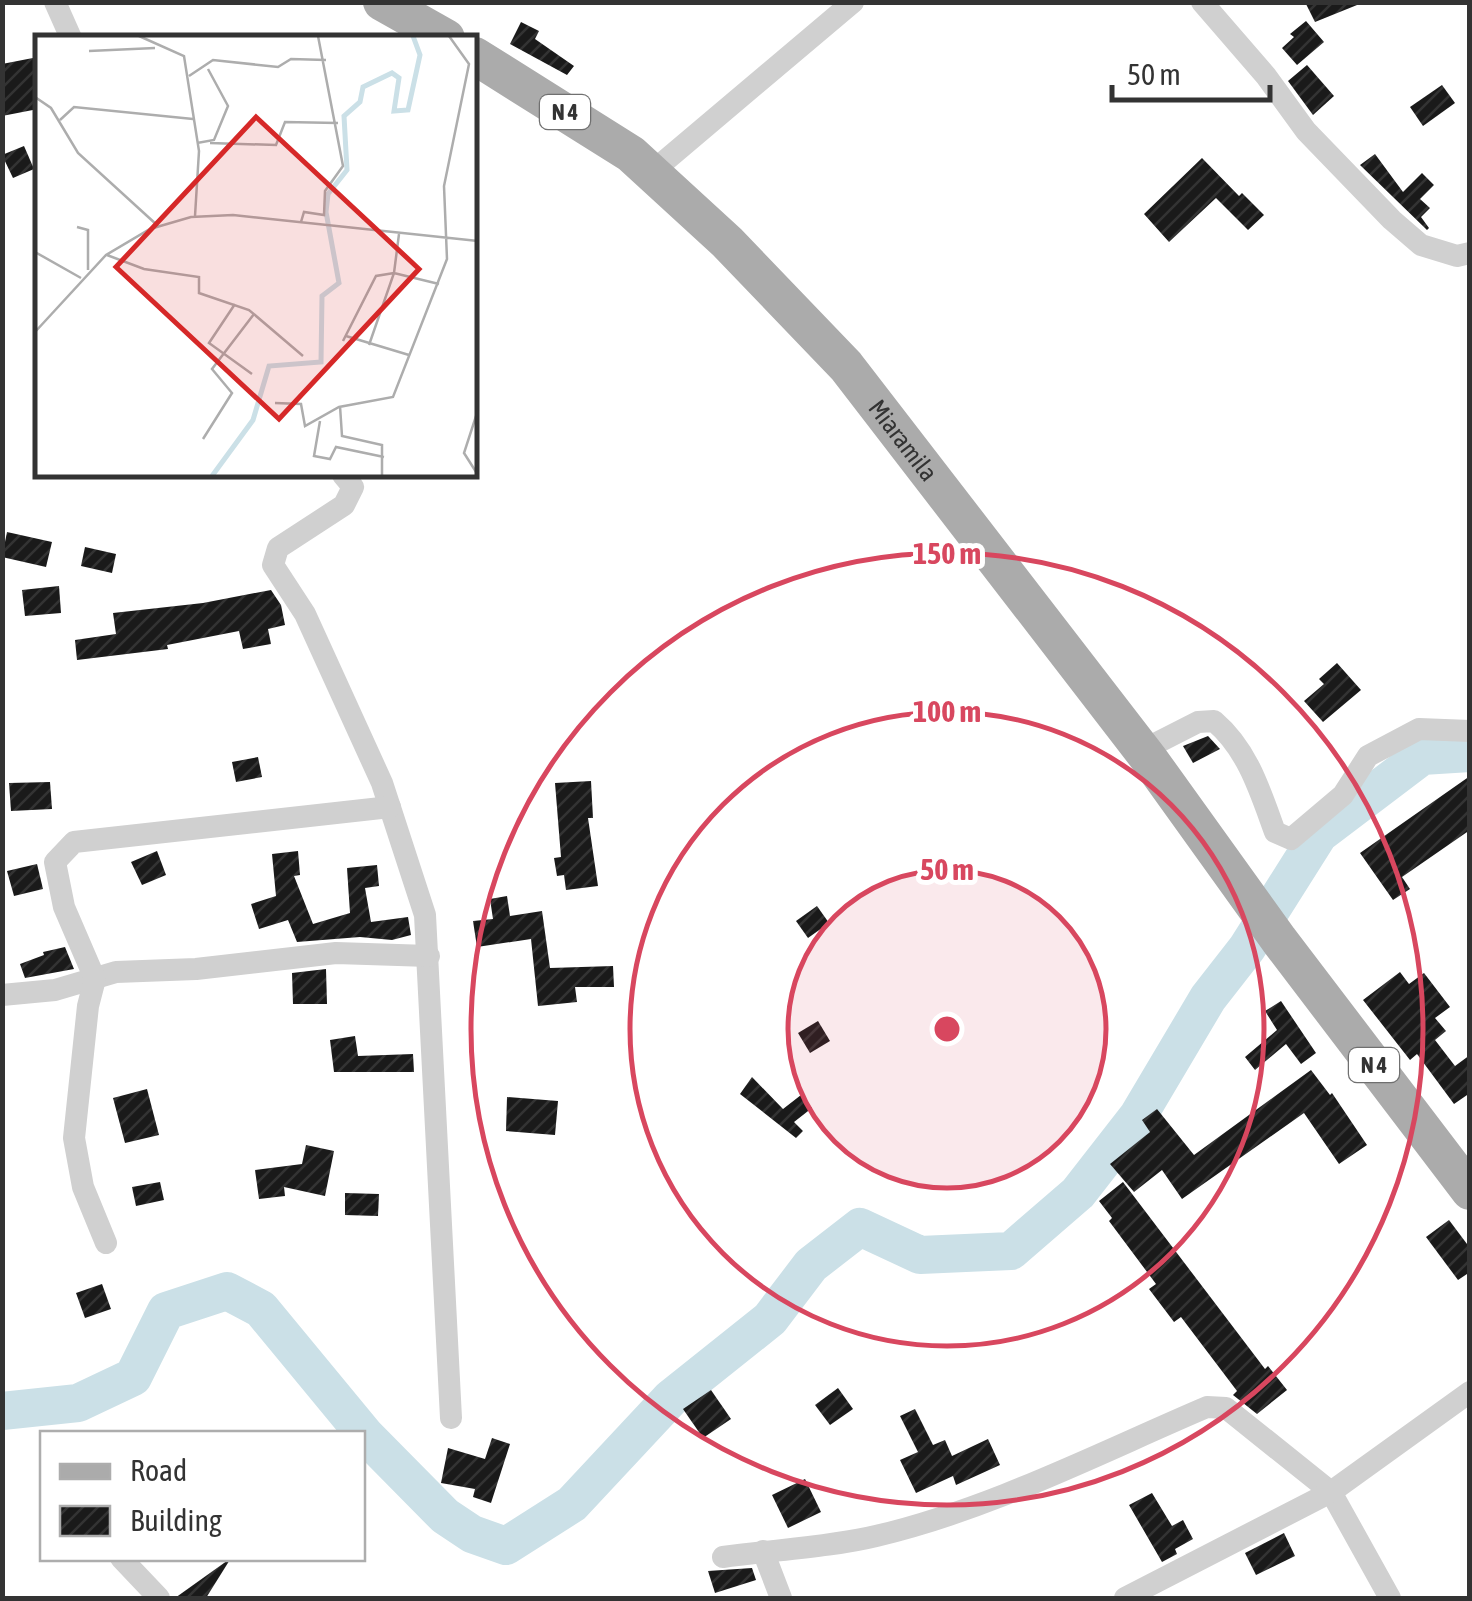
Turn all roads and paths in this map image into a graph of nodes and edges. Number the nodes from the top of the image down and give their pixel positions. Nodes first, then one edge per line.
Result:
1 (55, 2) edge
2 (382, 2) edge
3 (853, 2) edge
4 (1202, 2) edge
5 (429, 21) edge
6 (69, 35) edge
7 (478, 58) edge
8 (653, 171) junction
9 (1470, 253) edge
10 (346, 478) edge
11 (1470, 732) edge
12 (1143, 750) junction
13 (390, 806) junction
14 (429, 956) junction
15 (95, 979) junction
16 (2, 995) edge
17 (1470, 1190) edge
18 (106, 1242) dead end
19 (1470, 1392) edge
20 (451, 1418) dead end
21 (1330, 1492) junction
22 (763, 1551) junction
23 (724, 1557) dead end
24 (124, 1561) edge
25 (159, 1598) edge
26 (781, 1598) edge
27 (1125, 1598) edge
28 (1390, 1598) edge

1 - 6 street
2 - 5 main road
3 - 8 street
4 - 9 street
7 - 8 main road, Miaramila / N 4
8 - 12 main road, Miaramila / N 4
10 - 13 street
11 - 12 street
12 - 17 main road, Miaramila / N 4
13 - 14 street
13 - 15 street
14 - 15 street
14 - 20 street
15 - 16 street
15 - 18 street
19 - 21 street
21 - 22 street
21 - 27 street
21 - 28 street
22 - 23 street
22 - 26 street
24 - 25 street

